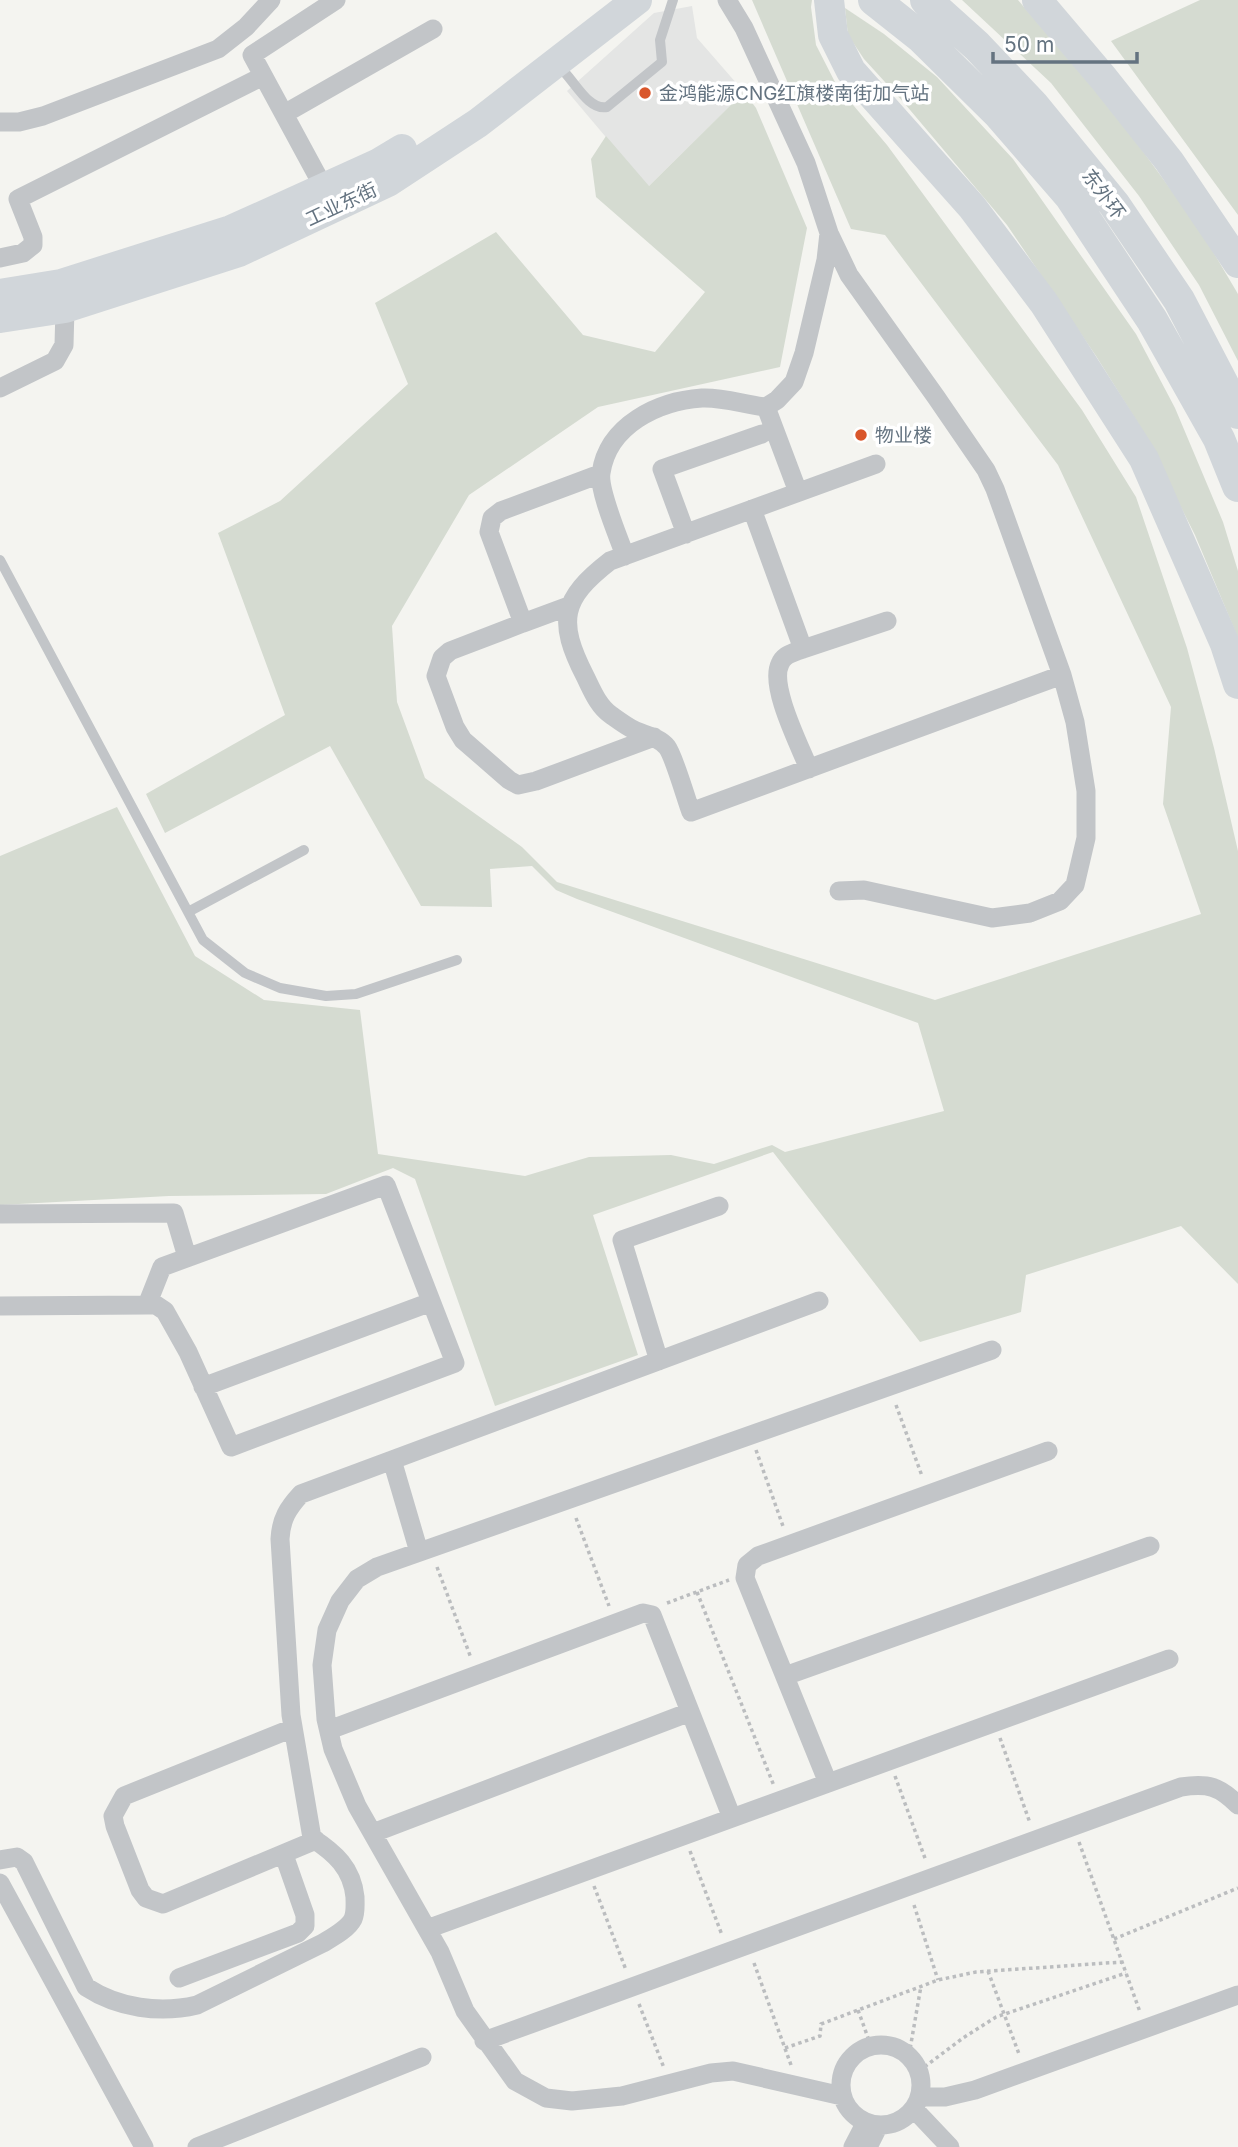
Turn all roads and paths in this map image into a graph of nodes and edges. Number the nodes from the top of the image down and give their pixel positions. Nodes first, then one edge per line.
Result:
1 (271, 0) edge
2 (336, 0) edge
3 (614, 0) edge
4 (638, 0) edge
5 (673, 0) edge
6 (727, 0) edge
7 (829, 0) edge
8 (874, 0) edge
9 (1037, 0) edge
10 (928, 2) edge
11 (433, 29) dead end
12 (551, 66) junction
13 (263, 76) junction
14 (284, 114) junction
15 (0, 122) edge
16 (324, 188) junction
17 (829, 233) junction
18 (0, 258) edge
19 (1238, 263) edge
20 (0, 294) edge
21 (65, 308) junction
22 (0, 318) edge
23 (0, 388) edge
24 (766, 407) junction
25 (1238, 413) edge
26 (762, 434) dead end
27 (876, 464) dead end
28 (600, 474) junction
29 (1238, 486) edge
30 (798, 492) junction
31 (752, 509) junction
32 (686, 534) junction
33 (625, 556) junction
34 (0, 560) edge
35 (569, 606) junction
36 (887, 621) dead end
37 (523, 623) junction
38 (803, 649) junction
39 (1062, 675) junction
40 (1238, 684) edge
41 (654, 737) junction
42 (809, 769) junction
43 (304, 850) dead end
44 (839, 891) dead end
45 (188, 912) junction
46 (457, 961) dead end
47 (719, 1206) dead end
48 (0, 1214) edge
49 (187, 1257) junction
50 (819, 1301) dead end
51 (431, 1302) junction
52 (147, 1305) junction
53 (0, 1306) edge
54 (992, 1350) dead end
55 (659, 1361) junction
56 (890, 1386) junction
57 (204, 1387) junction
58 (751, 1435) junction
59 (1048, 1451) dead end
60 (392, 1460) junction
61 (929, 1494) junction
62 (569, 1499) junction
63 (790, 1545) junction
64 (1150, 1546) dead end
65 (424, 1550) junction
66 (746, 1574) junction
67 (698, 1592) junction
68 (643, 1613) junction
69 (615, 1623) junction
70 (1168, 1659) dead end
71 (478, 1674) junction
72 (785, 1676) junction
73 (690, 1712) junction
74 (994, 1723) junction
75 (293, 1728) junction
76 (328, 1730) junction
77 (889, 1761) junction
78 (828, 1783) junction
79 (780, 1801) junction
80 (1238, 1805) edge
81 (732, 1818) junction
82 (1074, 1826) junction
83 (373, 1833) junction
84 (684, 1836) junction
85 (316, 1840) junction
86 (1037, 1840) junction
87 (284, 1855) junction
88 (0, 1860) edge
89 (588, 1871) junction
90 (932, 1878) junction
91 (0, 1883) edge
92 (908, 1886) junction
93 (1238, 1888) edge
94 (428, 1929) junction
95 (1114, 1939) junction
96 (747, 1945) junction
97 (728, 1952) junction
98 (1122, 1962) junction
99 (988, 1971) junction
100 (1126, 1973) junction
101 (179, 1978) dead end
102 (938, 1980) junction
103 (921, 1986) junction
104 (633, 1987) junction
105 (1238, 1994) edge
106 (858, 2010) junction
107 (1004, 2014) junction
108 (1145, 2028) junction
109 (484, 2041) junction
110 (871, 2046) junction
111 (785, 2048) junction
112 (422, 2057) dead end
113 (914, 2063) junction
114 (1026, 2072) junction
115 (670, 2084) junction
116 (788, 2084) junction
117 (842, 2096) junction
118 (917, 2103) junction
119 (872, 2124) junction
120 (144, 2147) edge
121 (197, 2147) edge
122 (853, 2147) edge
123 (868, 2147) edge
124 (950, 2147) edge

1 - 15 street
2 - 13 street
3 - 16 main road, 工业东街
4 - 12 main road, 工业东街
5 - 12 lane
6 - 17 street
7 - 40 main road
8 - 29 highway
9 - 19 main road
10 - 25 highway, 东外环
11 - 14 street
12 - 21 main road, 工业东街
13 - 14 street
13 - 18 street
14 - 16 street
16 - 20 main road, 工业东街
17 - 24 street
17 - 39 street
21 - 22 main road, 工业东街
21 - 23 street
24 - 28 street
24 - 30 street
26 - 32 street
27 - 30 street
28 - 33 street
28 - 37 street
30 - 31 street
31 - 32 street
31 - 38 street
32 - 33 street
33 - 35 street
34 - 45 lane
35 - 37 street
35 - 41 street
36 - 38 street
37 - 41 street
38 - 42 street
39 - 42 street
39 - 44 street
41 - 42 street
43 - 45 lane
45 - 46 lane
47 - 55 street
48 - 49 street
49 - 51 street
49 - 52 street
50 - 55 street
51 - 57 street
51 - 57 street
52 - 53 street
52 - 57 street
54 - 56 street
55 - 60 street
56 - 58 street
56 - 61 path
58 - 62 street
58 - 63 path
59 - 61 street
60 - 65 street
60 - 75 street
61 - 63 street
62 - 65 street
62 - 69 path
63 - 66 street
64 - 72 street
65 - 71 path
65 - 76 street
66 - 67 path
66 - 72 street
67 - 68 path
67 - 79 path
68 - 69 street
68 - 73 street
69 - 71 street
70 - 74 street
71 - 76 street
72 - 78 street
73 - 81 street
73 - 83 street
74 - 77 street
74 - 86 path
75 - 85 street
75 - 87 street
76 - 83 street
77 - 78 street
77 - 90 path
78 - 79 street
79 - 81 street
80 - 82 street
81 - 84 street
82 - 86 street
82 - 95 path
83 - 94 street
84 - 89 street
84 - 97 path
85 - 87 street
85 - 88 street
86 - 90 street
87 - 101 street
89 - 94 street
89 - 104 path
90 - 92 street
91 - 120 street
92 - 96 street
92 - 102 path
93 - 95 path
94 - 109 street
95 - 98 path
96 - 97 street
96 - 111 path
97 - 104 street
98 - 99 path
98 - 100 path
99 - 102 path
99 - 107 path
100 - 107 path
100 - 108 path
102 - 103 path
103 - 106 path
103 - 113 path
104 - 109 street
104 - 115 path
105 - 108 street
106 - 110 path
106 - 111 path
107 - 113 path
107 - 114 path
108 - 114 street
109 - 115 street
110 - 113 street
110 - 117 street
111 - 116 path
112 - 121 street
113 - 118 street
114 - 118 street
115 - 116 street
116 - 117 street
117 - 119 street
118 - 119 street
118 - 124 street
119 - 122 street
119 - 123 street

